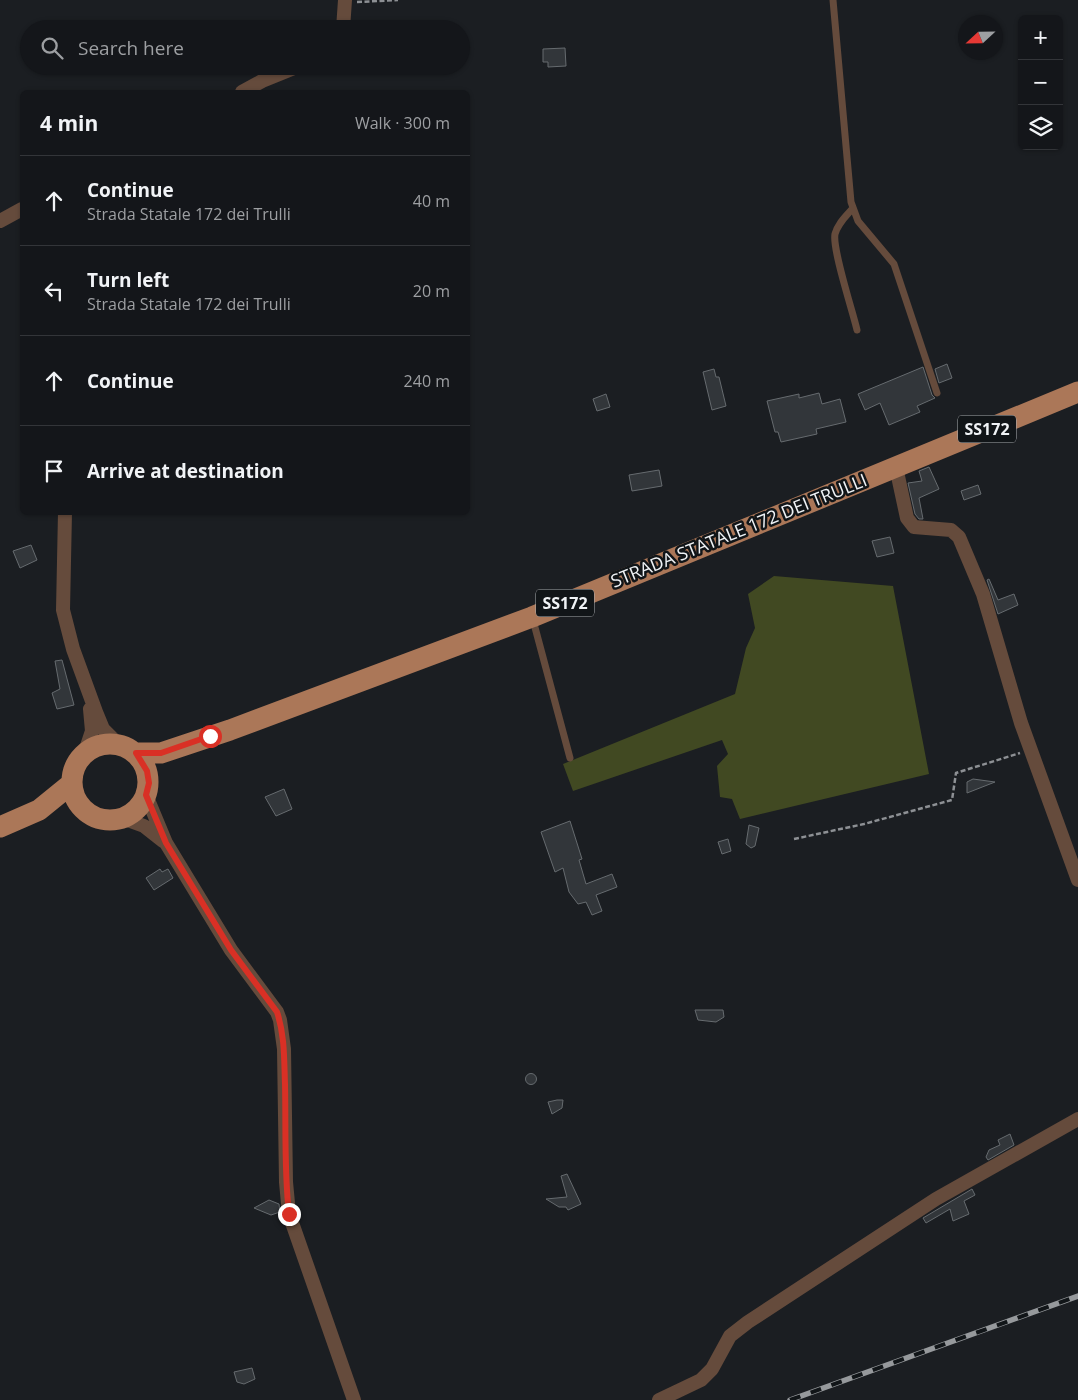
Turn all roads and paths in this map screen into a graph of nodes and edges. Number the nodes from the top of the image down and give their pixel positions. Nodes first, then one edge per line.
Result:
1 (398, 0) edge
2 (833, 0) edge
3 (345, 1) edge
4 (344, 20) edge
5 (277, 75) edge
6 (246, 90) edge
7 (853, 208) junction
8 (20, 210) edge
9 (0, 221) edge
10 (858, 330) dead end
11 (1078, 392) edge
12 (937, 393) dead end
13 (896, 467) junction
14 (65, 515) edge
15 (532, 617) junction
16 (88, 693) junction
17 (230, 730) junction
18 (127, 748) junction
19 (1031, 750) junction
20 (85, 752) junction
21 (570, 758) dead end
22 (71, 784) junction
23 (147, 789) junction
24 (81, 808) junction
25 (39, 810) junction
26 (122, 818) junction
27 (0, 827) edge
28 (794, 839) dead end
29 (166, 843) junction
30 (1078, 880) edge
31 (1078, 1119) edge
32 (354, 1400) edge
33 (659, 1400) edge

1 - 3 path
2 - 7 lane
3 - 4 street
5 - 6 street
7 - 10 lane
7 - 12 lane
8 - 9 street
11 - 13 main road, STRADA STATALE 172 DEI TRULLI / SS172
13 - 15 main road, STRADA STATALE 172 DEI TRULLI / SS172
13 - 19 street
14 - 16 street
15 - 17 main road, STRADA STATALE 172 DEI TRULLI / SS172
15 - 21 lane
16 - 18 street
16 - 20 street
17 - 18 main road, STRADA STATALE 172 DEI TRULLI / SS172
17 - 23 main road, STRADA STATALE 172 DEI TRULLI
18 - 20 main road, STRADA STATALE 172 DEI TRULLI
18 - 23 main road
19 - 28 path
19 - 30 street
20 - 22 main road
22 - 24 main road
22 - 25 main road
23 - 26 main road, STRADA STATALE 172 DEI TRULLI
23 - 29 street
24 - 25 main road
24 - 26 main road
25 - 27 main road
26 - 29 street
29 - 32 street
31 - 33 street

